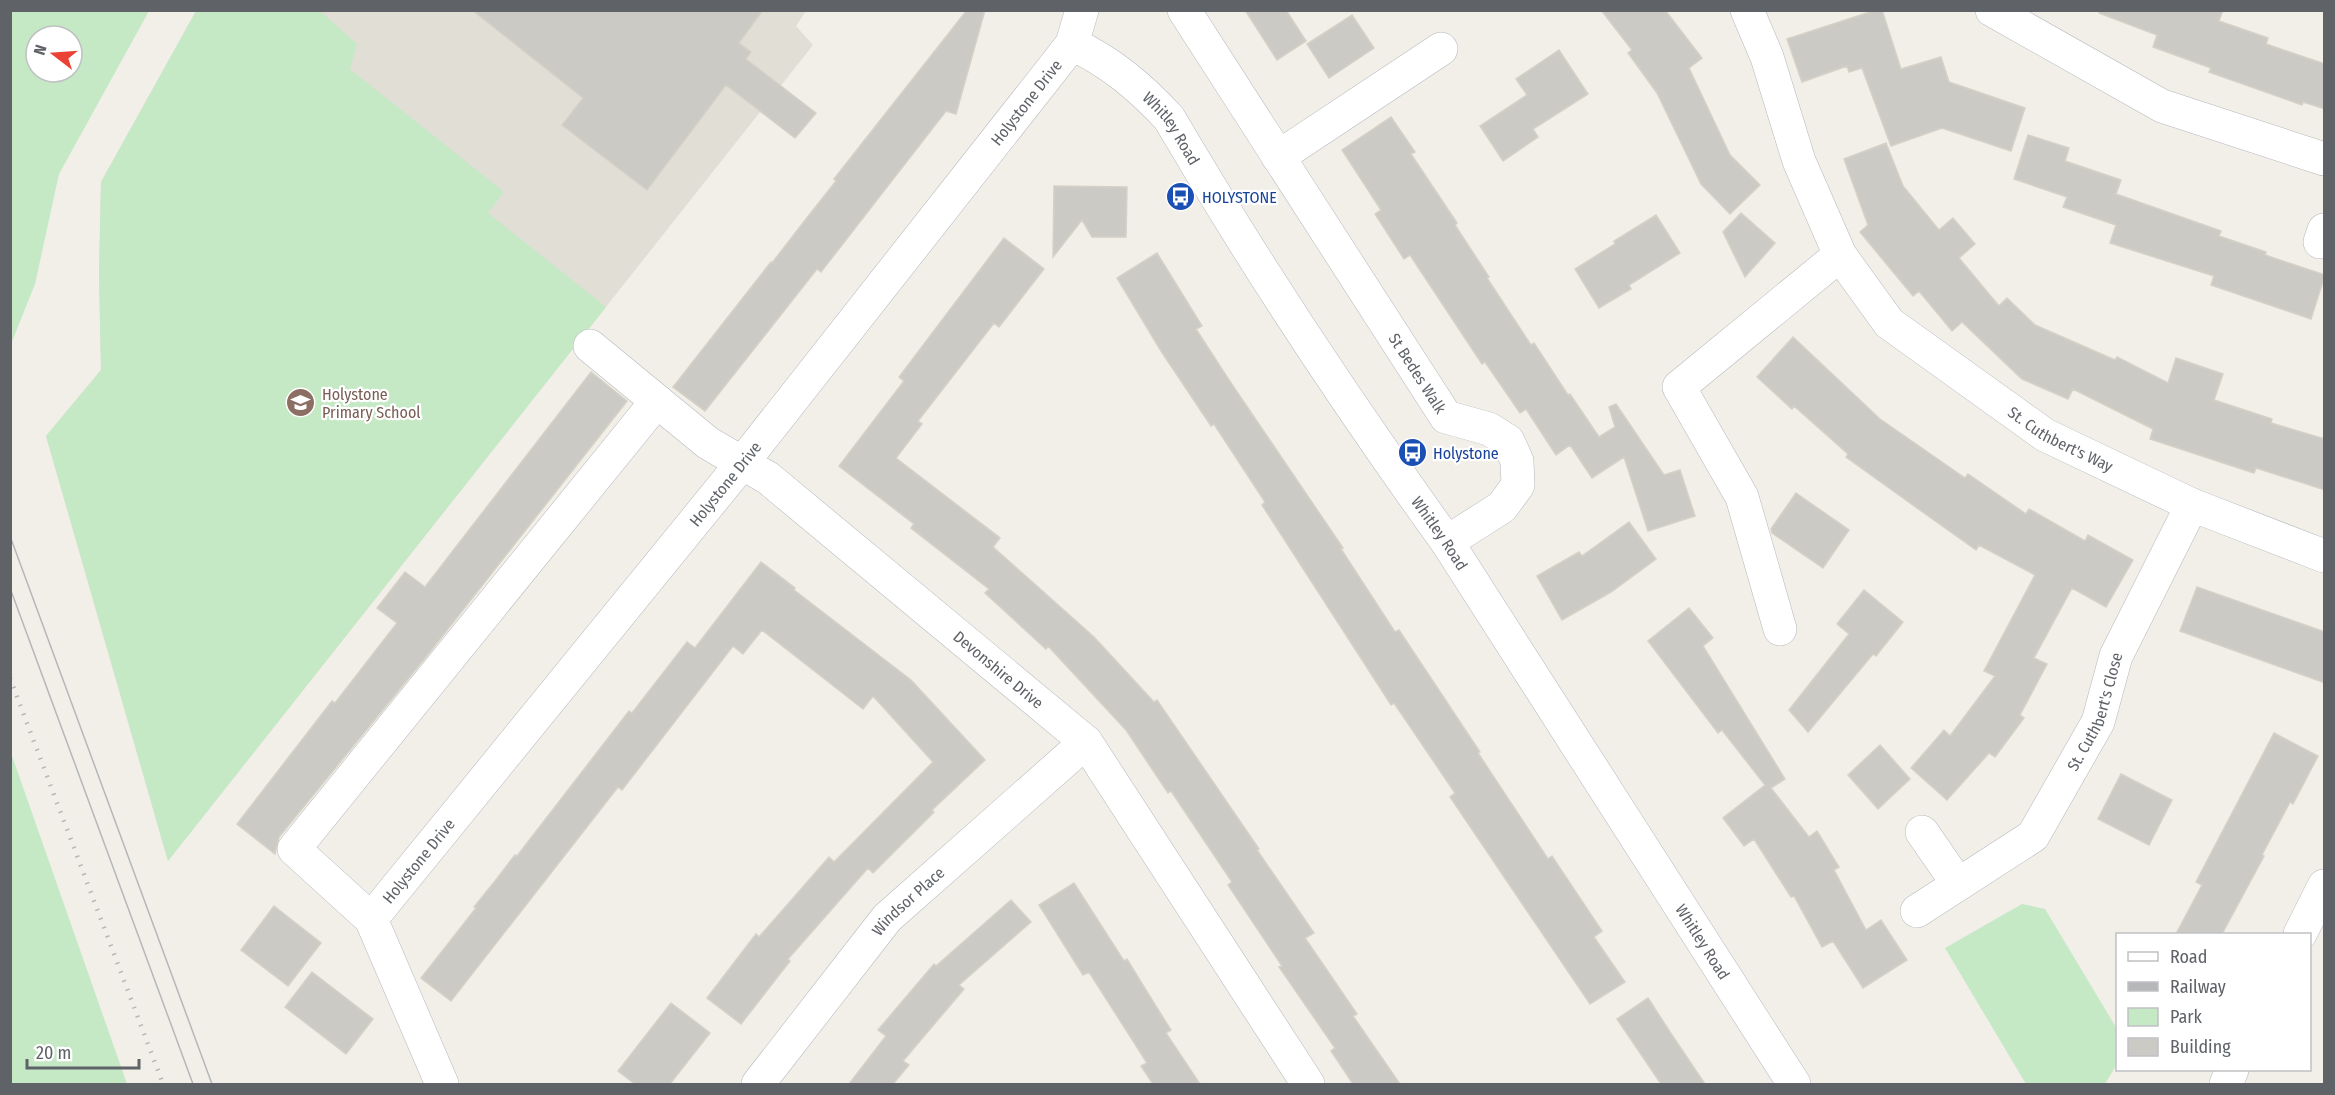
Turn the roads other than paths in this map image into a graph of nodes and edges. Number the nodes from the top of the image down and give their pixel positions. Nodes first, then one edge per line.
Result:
1 (1082, 10) edge
2 (1184, 10) edge
3 (1747, 10) edge
4 (1992, 10) edge
5 (1072, 44) junction
6 (1442, 49) dead end
7 (1278, 157) junction
8 (2325, 159) edge
9 (1840, 255) junction
10 (590, 346) dead end
11 (657, 401) junction
12 (743, 462) junction
13 (2192, 505) junction
14 (1447, 542) junction
15 (2325, 556) edge
16 (1780, 629) dead end
17 (1086, 742) junction
18 (1922, 832) dead end
19 (1958, 884) junction
20 (2325, 886) edge
21 (1917, 911) dead end
22 (371, 919) junction
23 (2301, 933) edge
24 (442, 1084) edge
25 (758, 1084) edge
26 (1308, 1084) edge
27 (1794, 1084) edge

1 - 5 street
2 - 7 street, St Bedes Walk
3 - 9 street, St. Cuthbert's Way
4 - 8 street
5 - 12 street, Holystone Drive
5 - 14 street, Whitley Road
6 - 7 street
7 - 14 street, St Bedes Walk
9 - 13 street, St. Cuthbert's Way
9 - 16 street
10 - 11 street, Devonshire Drive
11 - 12 street, Devonshire Drive
11 - 22 street, Holystone Drive
12 - 17 street, Devonshire Drive
12 - 22 street, Holystone Drive
13 - 15 street, St. Cuthbert's Way
13 - 19 street, St. Cuthbert's Close
14 - 27 street, Whitley Road
17 - 25 street, Windsor Place
17 - 26 street, Devonshire Drive
18 - 19 street
19 - 21 street, St. Cuthbert's Close
20 - 23 street
22 - 24 street, Holystone Drive

